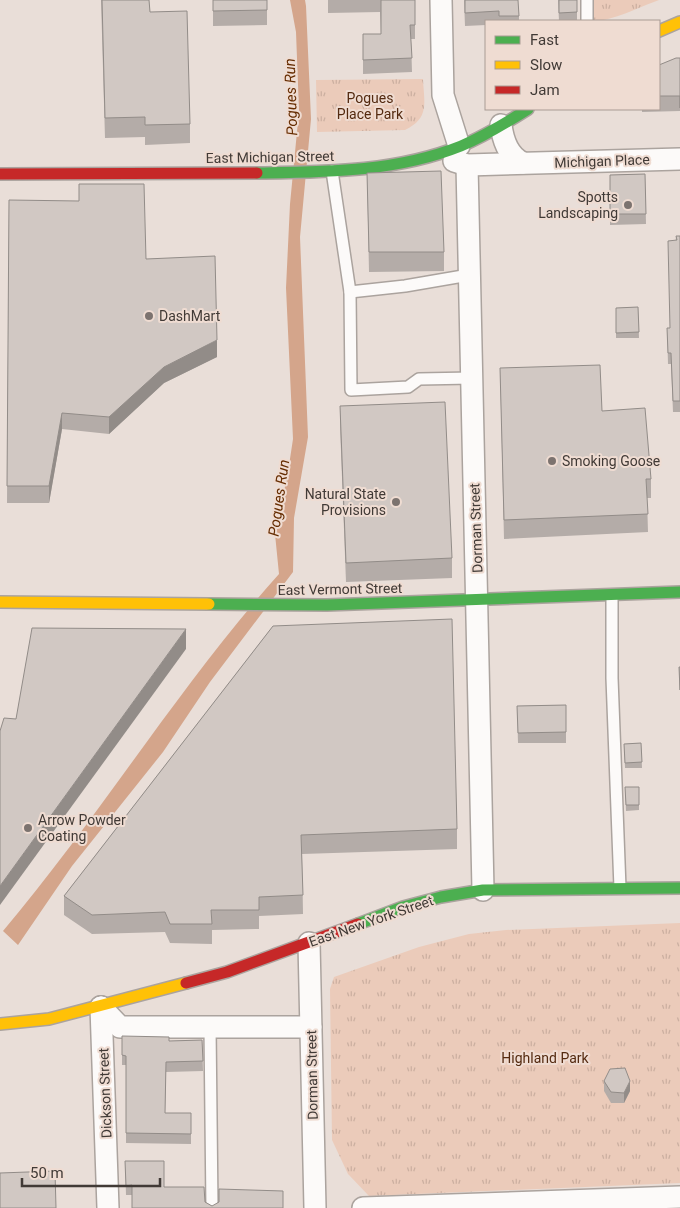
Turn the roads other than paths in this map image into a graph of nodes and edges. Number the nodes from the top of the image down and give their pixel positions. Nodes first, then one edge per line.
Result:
1 (441, 0) edge
2 (587, 0) edge
3 (588, 20) edge
4 (680, 22) edge
5 (660, 31) edge
6 (526, 110) edge
7 (501, 125) junction
8 (437, 155) joint
9 (463, 156) junction
10 (680, 159) edge
11 (523, 163) junction
12 (330, 171) junction
13 (0, 174) edge
14 (469, 275) junction
15 (350, 292) junction
16 (472, 378) junction
17 (680, 592) edge
18 (612, 595) junction
19 (478, 601) junction
20 (0, 602) edge
21 (680, 888) edge
22 (620, 889) junction
23 (483, 890) junction
24 (309, 943) junction
25 (101, 1007) junction
26 (0, 1024) edge
27 (210, 1027) junction
28 (311, 1027) junction
29 (680, 1197) edge
30 (585, 1204) edge
31 (108, 1208) edge
32 (212, 1208) edge
33 (315, 1208) edge
34 (363, 1208) edge

1 - 9 street, Dorman Street
2 - 3 lane
4 - 5 main road
6 - 7 main road
7 - 9 main road
7 - 11 street
8 - 9 street, Michigan Place
8 - 12 main road, East Michigan Street
9 - 11 street, Michigan Place
9 - 14 street, Dorman Street
10 - 11 street, Michigan Place
12 - 13 main road, East Michigan Street
12 - 15 lane
14 - 15 lane
14 - 16 street, Dorman Street
15 - 16 lane
16 - 19 street, Dorman Street
17 - 18 main road, East Vermont Street
18 - 19 main road, East Vermont Street
18 - 22 lane
19 - 20 main road, East Vermont Street
19 - 23 street, Dorman Street
21 - 22 main road, East New York Street
22 - 23 main road, East New York Street
23 - 24 main road, East New York Street
24 - 25 main road, East New York Street
24 - 28 street, Dorman Street
25 - 26 main road, East New York Street
25 - 27 street
25 - 31 street, Dickson Street
27 - 28 street
27 - 32 lane
28 - 33 street, Dorman Street
29 - 30 street
30 - 34 street

